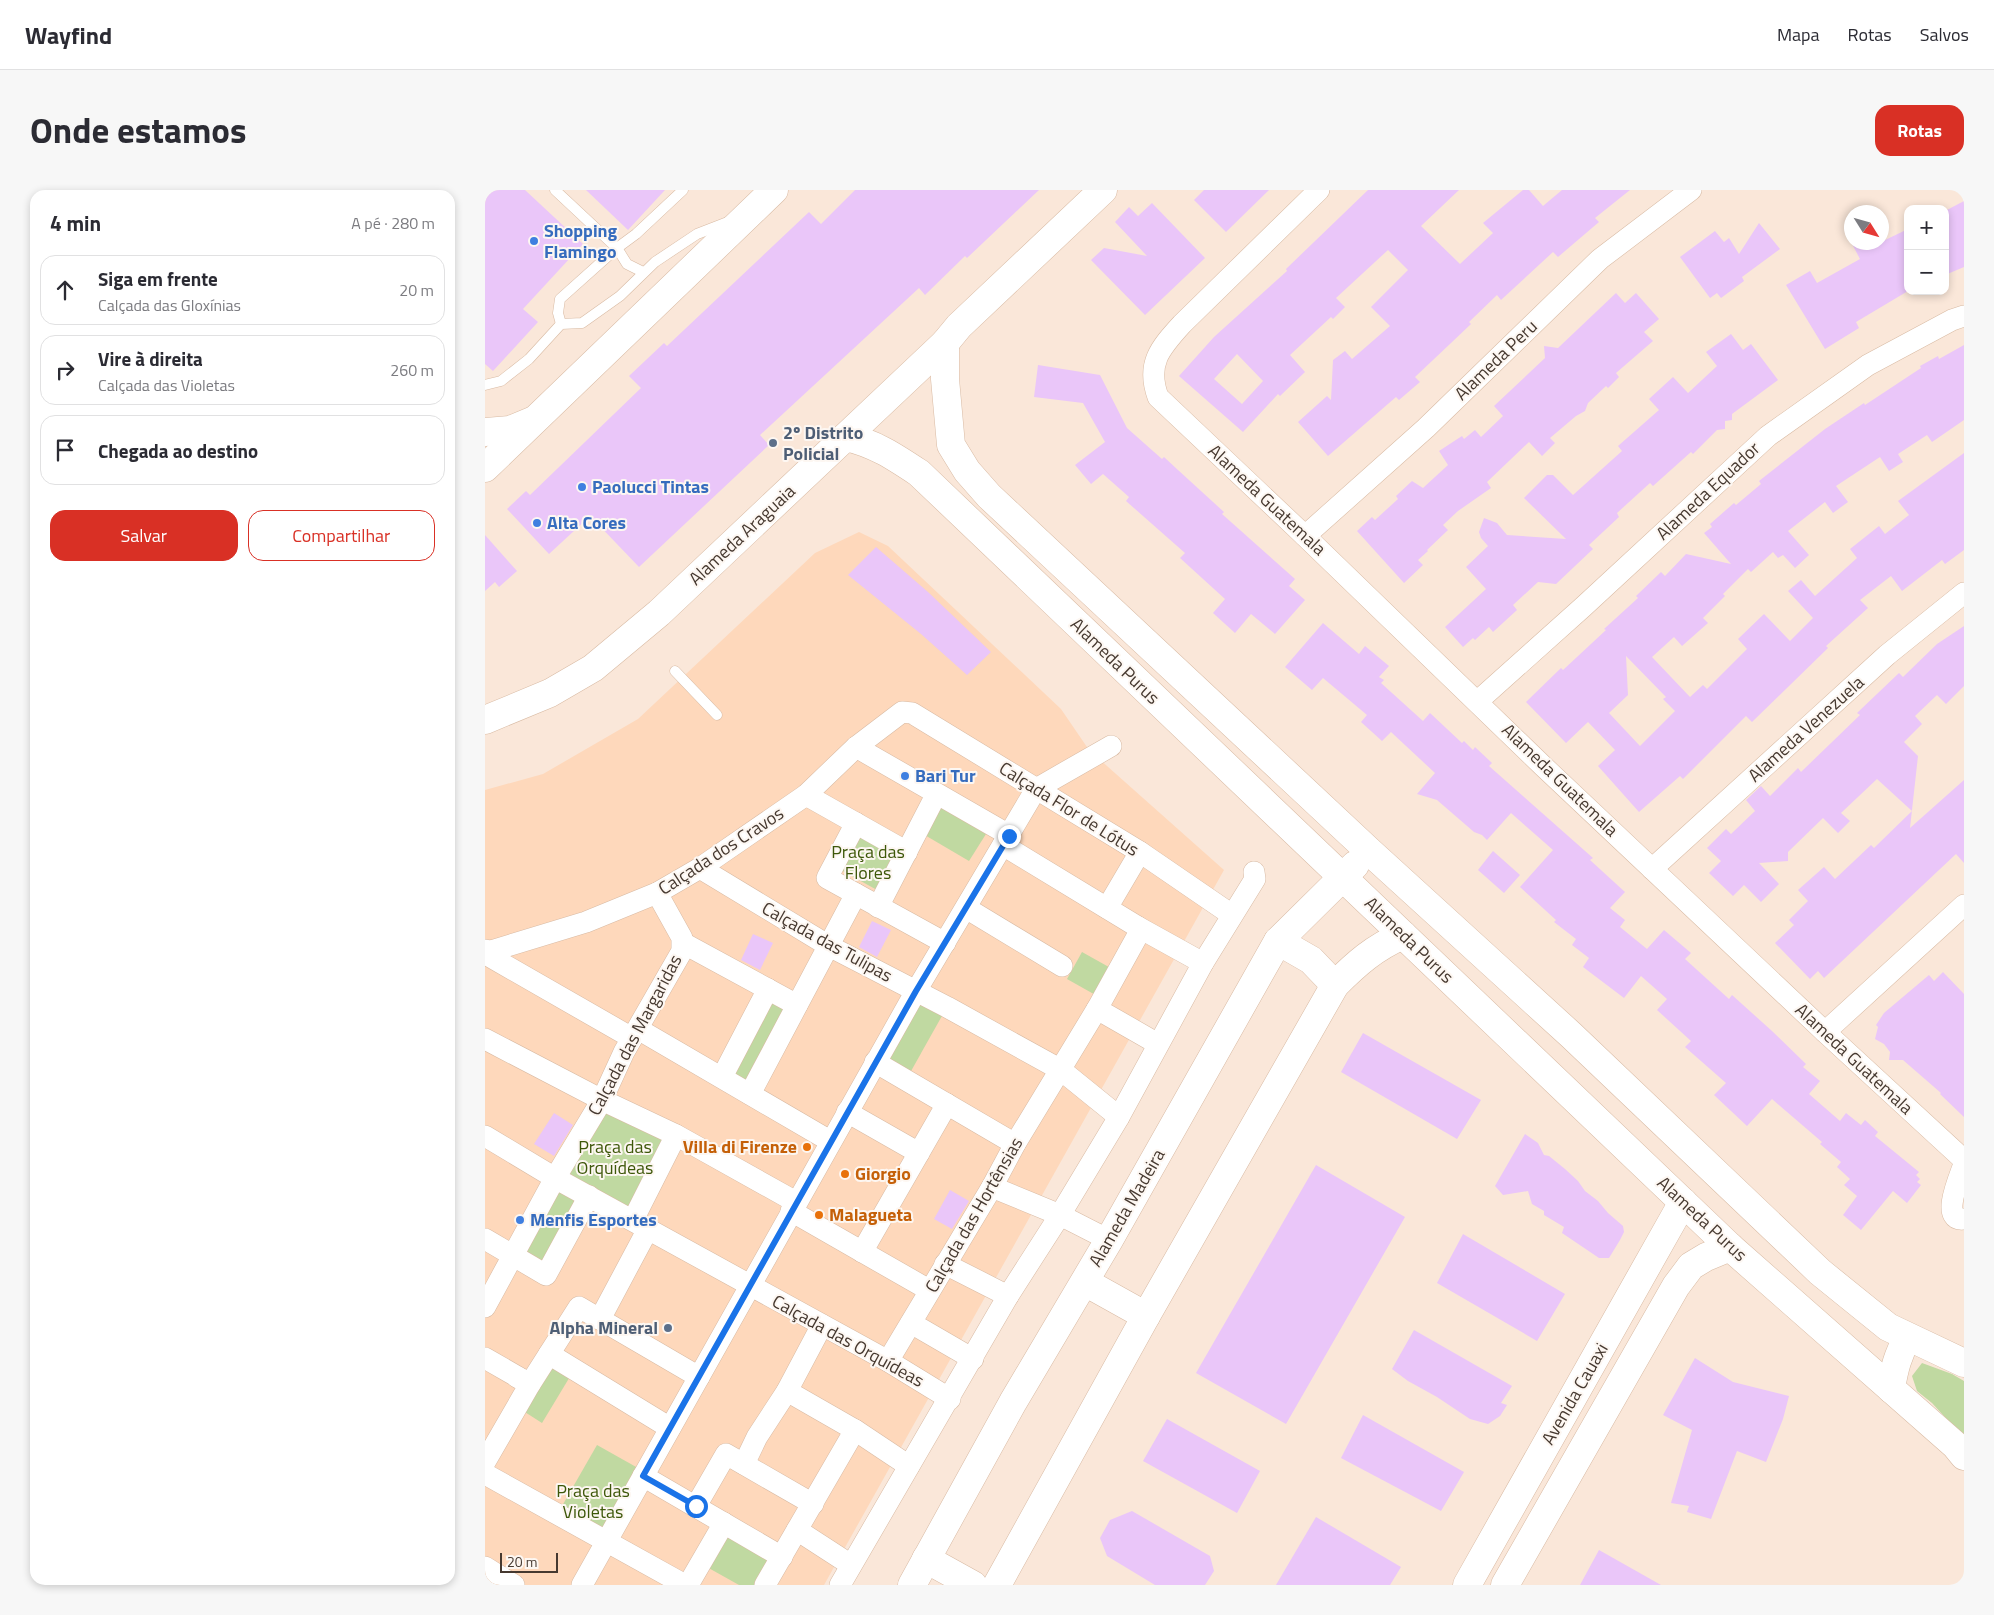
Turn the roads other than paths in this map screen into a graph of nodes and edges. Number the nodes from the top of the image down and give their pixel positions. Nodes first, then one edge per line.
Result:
1 (555, 190) edge
2 (683, 190) edge
3 (1103, 190) edge
4 (1319, 190) edge
5 (1691, 190) edge
6 (760, 200) edge
7 (617, 248) junction
8 (643, 272) junction
9 (1964, 316) edge
10 (561, 324) junction
11 (945, 343) junction
12 (485, 385) edge
13 (538, 418) junction
14 (485, 432) edge
15 (846, 437) junction
16 (951, 445) junction
17 (485, 468) edge
18 (919, 473) junction
19 (1305, 536) junction
20 (1964, 593) edge
21 (675, 671) dead end
22 (1478, 701) junction
23 (902, 712) joint
24 (717, 715) dead end
25 (485, 720) edge
26 (1111, 746) dead end
27 (856, 747) junction
28 (1036, 789) junction
29 (806, 795) junction
30 (936, 795) junction
31 (856, 823) junction
32 (1006, 840) junction
33 (1369, 851) junction
34 (907, 852) junction
35 (1140, 852) junction
36 (700, 868) junction
37 (1653, 869) junction
38 (1254, 872) dead end
39 (1343, 877) junction
40 (657, 893) junction
41 (856, 894) junction
42 (1964, 905) edge
43 (878, 907) junction
44 (966, 908) junction
45 (1107, 908) junction
46 (1232, 915) junction
47 (1138, 927) junction
48 (1403, 935) junction
49 (1278, 941) junction
50 (683, 943) junction
51 (945, 943) junction
52 (829, 946) junction
53 (487, 955) edge
54 (1203, 963) junction
55 (1062, 966) dead end
56 (1335, 985) junction
57 (768, 989) junction
58 (916, 991) junction
59 (797, 1005) junction
60 (1097, 1009) junction
61 (1825, 1032) junction
62 (635, 1034) junction
63 (485, 1039) edge
64 (1158, 1044) junction
65 (875, 1062) junction
66 (1061, 1070) junction
67 (722, 1077) junction
68 (750, 1094) junction
69 (602, 1100) junction
70 (947, 1104) junction
71 (847, 1112) junction
72 (1119, 1116) junction
73 (675, 1134) junction
74 (485, 1136) edge
75 (831, 1141) junction
76 (1015, 1144) junction
77 (919, 1153) junction
78 (1964, 1162) edge
79 (555, 1178) junction
80 (992, 1187) junction
81 (589, 1196) junction
82 (1683, 1202) junction
83 (793, 1206) junction
84 (1060, 1215) junction
85 (1964, 1219) edge
86 (640, 1224) junction
87 (485, 1239) edge
88 (1109, 1240) junction
89 (1730, 1247) junction
90 (862, 1252) junction
91 (513, 1255) junction
92 (945, 1264) junction
93 (1085, 1282) junction
94 (1639, 1282) junction
95 (749, 1286) junction
96 (929, 1290) junction
97 (1008, 1296) junction
98 (1668, 1301) junction
99 (485, 1307) edge
100 (1145, 1316) junction
101 (600, 1319) junction
102 (911, 1323) junction
103 (822, 1326) junction
104 (1908, 1337) junction
105 (549, 1354) junction
106 (1958, 1356) edge
107 (485, 1358) edge
108 (973, 1359) junction
109 (888, 1361) junction
110 (699, 1376) junction
111 (530, 1384) junction
112 (1891, 1388) junction
113 (787, 1391) junction
114 (950, 1399) junction
115 (670, 1428) junction
116 (855, 1430) junction
117 (1964, 1456) edge
118 (735, 1459) junction
119 (485, 1462) edge
120 (909, 1466) junction
121 (485, 1474) edge
122 (643, 1476) junction
123 (1513, 1502) junction
124 (813, 1504) junction
125 (696, 1506) junction
126 (1547, 1510) junction
127 (724, 1523) junction
128 (797, 1530) junction
129 (1534, 1535) junction
130 (606, 1542) junction
131 (782, 1557) junction
132 (926, 1559) junction
133 (851, 1565) junction
134 (485, 1567) edge
135 (515, 1585) edge
136 (582, 1585) edge
137 (687, 1585) edge
138 (765, 1585) edge
139 (840, 1585) edge
140 (911, 1585) edge
141 (973, 1585) edge
142 (997, 1585) edge
143 (1467, 1585) edge
144 (1505, 1585) edge

1 - 7 lane
2 - 7 lane
3 - 11 main road, Alameda Araguaia
4 - 19 street, Alameda Guatemala
5 - 19 street, Alameda Peru
6 - 8 lane
6 - 13 main road
7 - 8 lane
7 - 10 lane
8 - 10 lane
9 - 22 street, Alameda Equador
10 - 12 lane
11 - 15 main road, Alameda Araguaia
11 - 16 main road, Alameda Purus
13 - 14 main road
13 - 17 main road
15 - 18 main road, Alameda Purus
15 - 25 main road, Alameda Araguaia
16 - 18 main road
16 - 33 main road, Alameda Purus
18 - 39 main road, Alameda Purus
19 - 22 street, Alameda Guatemala
20 - 37 street, Alameda Venezuela
21 - 24 lane
22 - 37 street, Alameda Guatemala
23 - 27 street, Calçada dos Cravos
23 - 28 street, Calçada Flor de Lótus
26 - 28 street
27 - 29 street, Calçada dos Cravos
27 - 30 street
28 - 32 street
28 - 35 street, Calçada Flor de Lótus
29 - 31 street
29 - 36 street, Calçada dos Cravos
30 - 32 street
30 - 34 street
31 - 34 street
31 - 41 street
32 - 44 street
32 - 45 street
33 - 39 main road, Alameda Madeira
33 - 104 main road, Alameda Purus
34 - 43 street
35 - 45 street
35 - 46 street, Calçada Flor de Lótus
36 - 40 street, Calçada dos Cravos
36 - 52 street, Calçada das Tulipas
37 - 61 street, Alameda Guatemala
38 - 46 street
39 - 48 main road, Alameda Purus
39 - 49 main road, Alameda Madeira
40 - 50 street, Calçada das Margaridas
40 - 53 street, Calçada dos Cravos
41 - 43 street
41 - 52 street
42 - 61 street
43 - 51 street
44 - 51 street
44 - 55 street
45 - 47 street
46 - 54 street
47 - 54 street
47 - 60 street, Calçada das Hortênsias
48 - 56 main road
48 - 82 main road, Alameda Purus
49 - 56 main road
49 - 88 main road, Alameda Madeira
50 - 57 street
50 - 62 street, Calçada das Margaridas
51 - 58 street
52 - 58 street, Calçada das Tulipas
52 - 59 street
53 - 62 street
54 - 64 street
56 - 100 main road
57 - 59 street
57 - 67 street
58 - 65 street
58 - 66 street, Calçada das Tulipas
59 - 68 street
60 - 64 street
60 - 66 street, Calçada das Hortênsias
61 - 78 street, Alameda Guatemala
62 - 67 street
62 - 69 street, Calçada das Margaridas
63 - 69 street
64 - 72 street
65 - 70 street
65 - 71 street
66 - 72 street, Calçada das Tulipas
66 - 76 street, Calçada das Hortênsias
67 - 68 street
68 - 75 street
69 - 73 street
69 - 79 street, Calçada das Margaridas
70 - 76 street
70 - 77 street
71 - 75 street
71 - 77 street
72 - 84 street
73 - 83 street
73 - 86 street
74 - 79 street, Calçada das Orquídeas
75 - 83 street
76 - 80 street, Calçada das Hortênsias
77 - 90 street
78 - 85 street, Alameda Guatemala
79 - 81 street, Calçada das Orquídeas
79 - 91 street, Calçada das Margaridas
80 - 84 street
80 - 92 street, Calçada das Hortênsias
81 - 86 street, Calçada das Orquídeas
81 - 91 street
82 - 89 main road, Alameda Purus
82 - 94 main road, Avenida Cauaxi
83 - 90 street
83 - 95 street
84 - 88 street
84 - 97 street
86 - 95 street, Calçada das Orquídeas
86 - 101 street
87 - 91 street
88 - 93 main road, Alameda Madeira
89 - 98 main road, Avenida Cauaxi
89 - 112 main road, Alameda Purus
90 - 96 street
91 - 99 street, Calçada das Margaridas
92 - 96 street, Calçada das Hortênsias
92 - 97 street
93 - 100 main road
93 - 132 main road, Alameda Madeira
94 - 98 main road
94 - 123 main road, Avenida Cauaxi
95 - 103 street, Calçada das Orquídeas
95 - 110 street
96 - 102 street, Calçada das Hortênsias
97 - 108 street
98 - 126 main road, Avenida Cauaxi
100 - 142 main road
101 - 105 street
101 - 110 street
102 - 108 street
102 - 109 street, Calçada das Hortênsias
103 - 109 street, Calçada das Orquídeas
103 - 113 street
104 - 106 main road, Alameda Purus
104 - 112 main road
105 - 111 street
105 - 115 street
107 - 111 street
108 - 114 street
109 - 114 street, Calçada das Orquídeas
110 - 115 street
111 - 119 street
112 - 117 main road, Alameda Purus
113 - 116 street
113 - 118 street
114 - 120 street
115 - 122 street
116 - 120 street
116 - 124 street
118 - 124 street
118 - 125 street
120 - 133 street
121 - 130 street
122 - 125 street
122 - 130 street
123 - 126 main road
123 - 129 main road
123 - 143 main road, Avenida Cauaxi
124 - 128 street
125 - 127 street
126 - 129 main road, Avenida Cauaxi
127 - 131 street
127 - 137 street
128 - 131 street
128 - 133 street
129 - 144 main road, Avenida Cauaxi
130 - 136 street
130 - 137 street
131 - 138 street
132 - 140 main road, Alameda Madeira
132 - 141 main road
133 - 139 street
134 - 135 street

